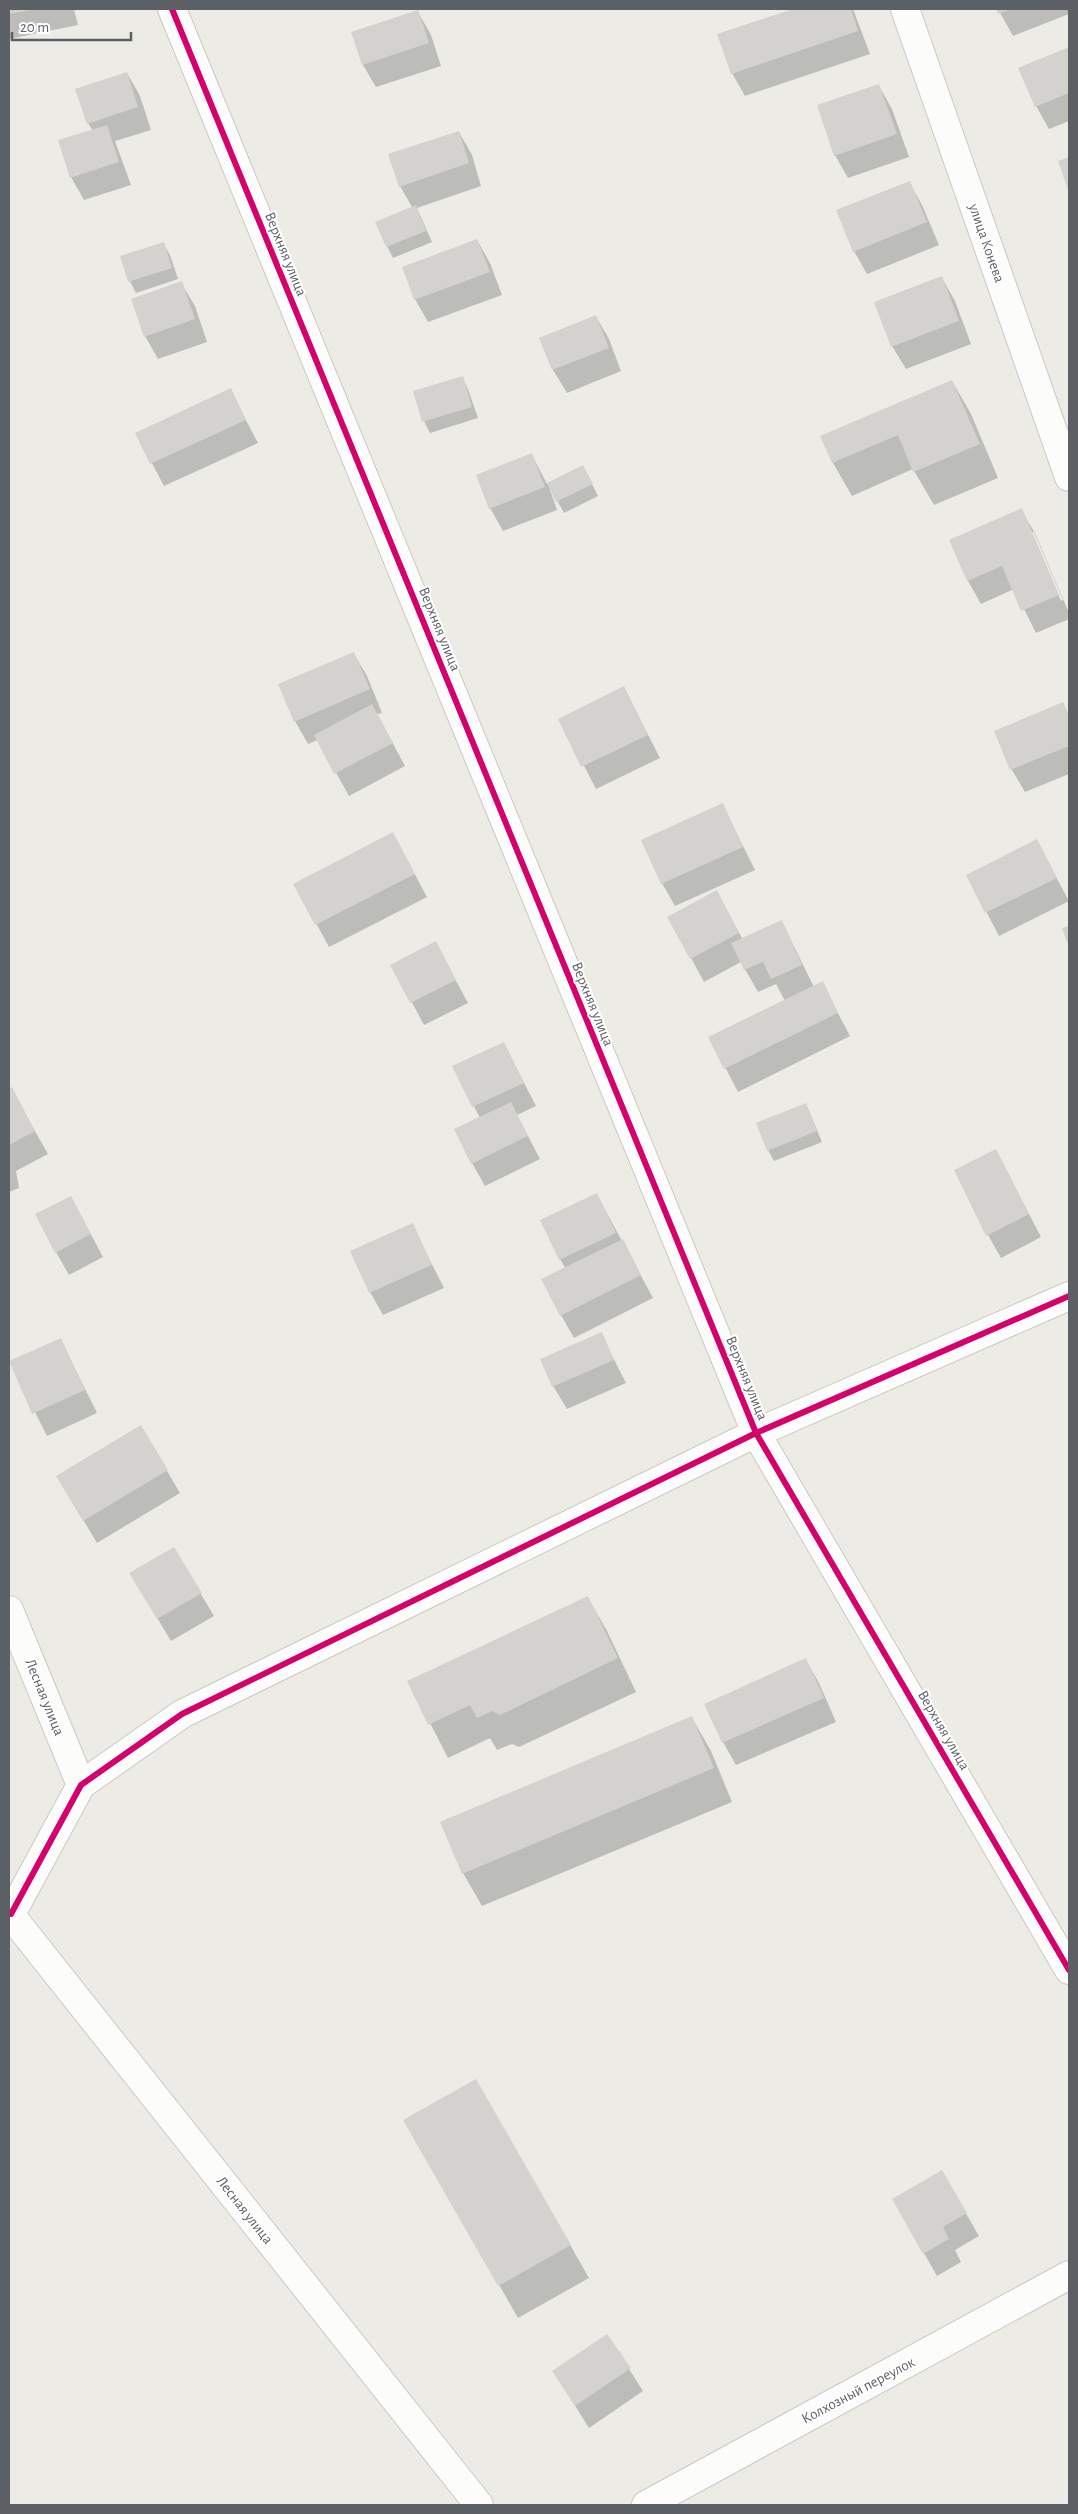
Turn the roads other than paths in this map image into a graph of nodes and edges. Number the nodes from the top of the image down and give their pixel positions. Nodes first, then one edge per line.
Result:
1 (172, 9) edge
2 (905, 9) edge
3 (1069, 476) edge
4 (1069, 1296) edge
5 (756, 1433) junction
6 (9, 1610) edge
7 (81, 1785) junction
8 (10, 1914) edge
9 (1069, 1970) edge
10 (1069, 2276) edge
11 (479, 2505) edge
12 (646, 2505) edge

1 - 5 street, Верхняя улица
2 - 3 street, улица Конева
4 - 5 street
5 - 7 street
5 - 9 street, Верхняя улица
6 - 7 street, Лесная улица
7 - 8 street
8 - 11 street, Лесная улица
10 - 12 street, Колхозный переулок

